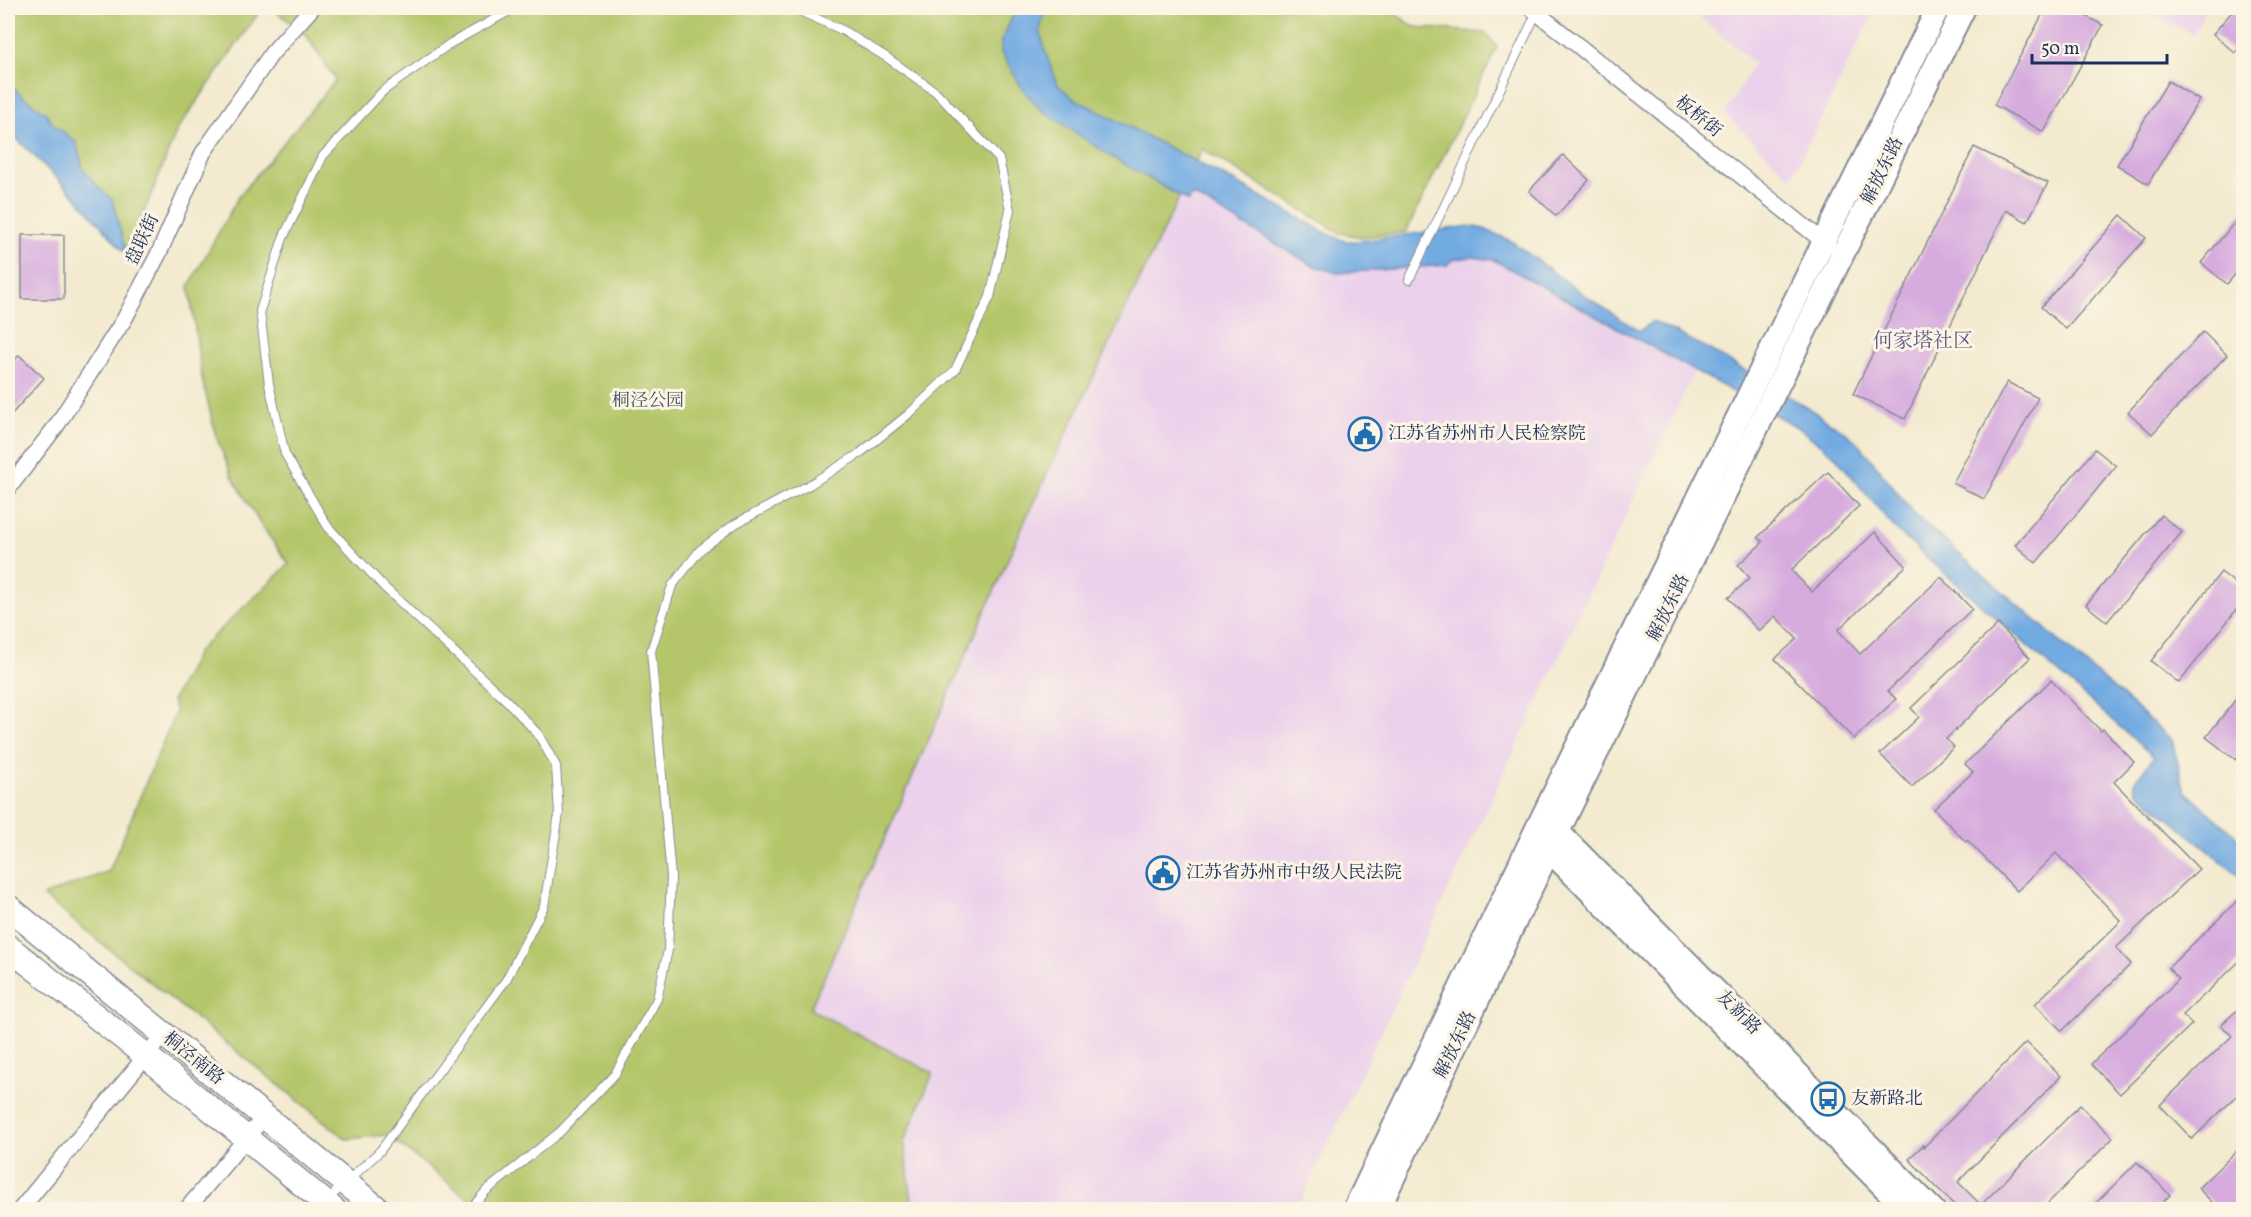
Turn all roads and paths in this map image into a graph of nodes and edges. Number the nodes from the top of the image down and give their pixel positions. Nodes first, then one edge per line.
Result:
1 (312, 8) edge
2 (515, 8) edge
3 (793, 8) edge
4 (1938, 8) edge
5 (1964, 8) edge
6 (1534, 10) edge
7 (1833, 248) junction
8 (1409, 280) dead end
9 (1768, 379) junction
10 (8, 489) edge
11 (1544, 837) junction
12 (8, 907) edge
13 (8, 947) edge
14 (163, 1035) junction
15 (147, 1057) junction
16 (264, 1116) junction
17 (246, 1138) junction
18 (346, 1183) junction
19 (330, 1206) edge
20 (20, 1209) edge
21 (186, 1209) edge
22 (379, 1209) edge
23 (470, 1209) edge
24 (1354, 1209) edge
25 (1378, 1209) edge
26 (1907, 1209) edge
27 (1933, 1209) edge

1 - 10 street, 盘联街
2 - 18 lane
3 - 23 lane
4 - 7 main road, 解放东路
5 - 7 main road, 解放东路
6 - 7 street, 板桥街
6 - 8 lane
7 - 9 main road, 解放东路
9 - 11 main road, 解放东路
9 - 11 main road, 解放东路
11 - 24 main road, 解放东路
11 - 25 main road, 解放东路
11 - 26 main road, 友新路
11 - 27 main road, 友新路
12 - 14 main road, 桐泾南路
13 - 15 main road, 桐泾南路
14 - 15 street
14 - 16 main road, 桐泾南路
15 - 17 main road, 桐泾南路
15 - 20 street
16 - 17 street
16 - 18 main road, 桐泾南路
17 - 19 main road, 桐泾南路
17 - 21 street
18 - 19 lane
18 - 22 main road, 桐泾南路

